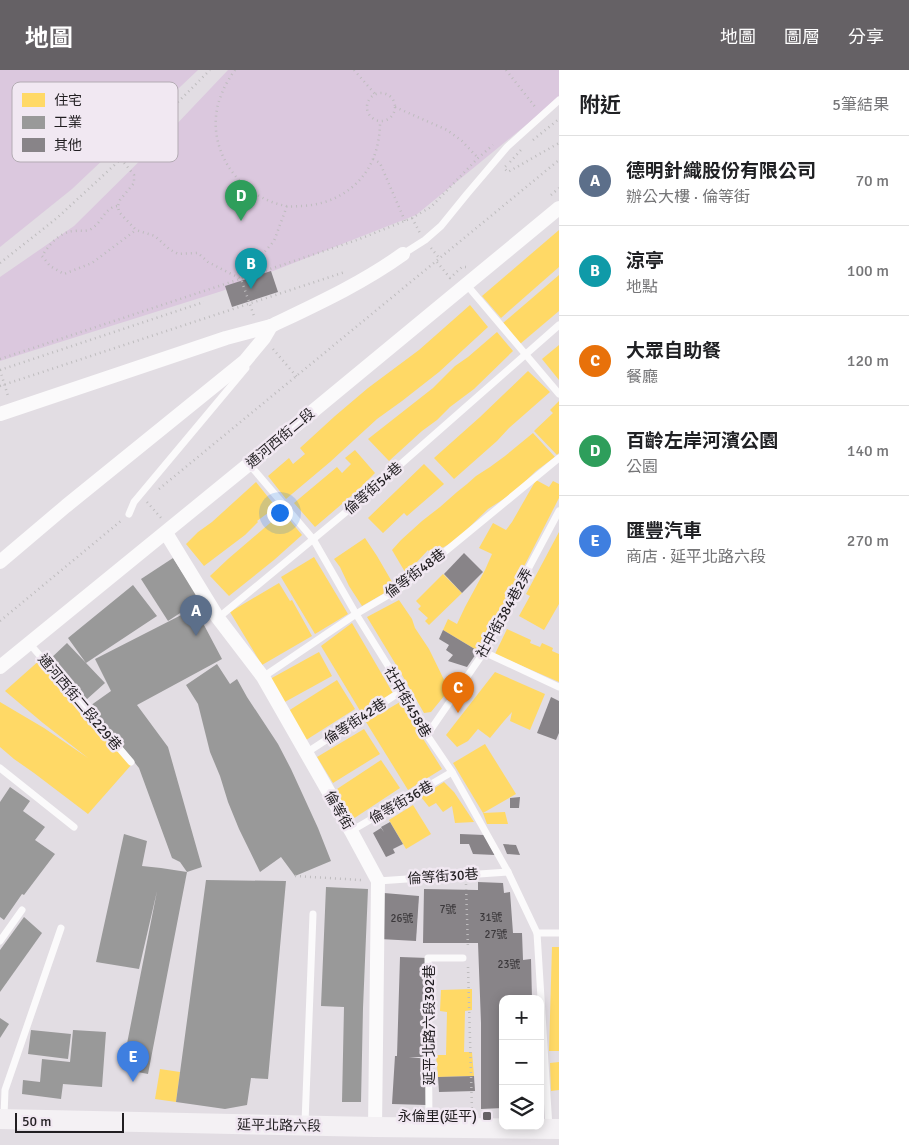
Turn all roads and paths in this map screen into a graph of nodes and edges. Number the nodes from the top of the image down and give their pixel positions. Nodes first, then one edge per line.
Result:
1 (210, 70) edge
2 (235, 70) edge
3 (354, 70) edge
4 (506, 70) edge
5 (376, 94) junction
6 (559, 100) edge
7 (178, 102) edge
8 (395, 108) junction
9 (536, 109) dead end
10 (559, 119) edge
11 (380, 122) junction
12 (500, 140) dead end
13 (533, 140) dead end
14 (559, 143) edge
15 (526, 145) dead end
16 (478, 158) junction
17 (373, 159) junction
18 (559, 160) edge
19 (118, 162) edge
20 (123, 162) edge
21 (118, 206) junction
22 (287, 206) junction
23 (559, 208) edge
24 (412, 218) junction
25 (405, 221) junction
26 (136, 230) junction
27 (420, 234) dead end
28 (428, 245) dead end
29 (403, 254) joint
30 (438, 260) junction
31 (0, 263) edge
32 (466, 267) dead end
33 (347, 271) dead end
34 (241, 279) junction
35 (466, 284) junction
36 (204, 302) dead end
37 (250, 303) junction
38 (559, 325) edge
39 (268, 332) junction
40 (525, 354) junction
41 (0, 359) edge
42 (244, 361) junction
43 (0, 370) edge
44 (297, 377) junction
45 (5, 384) junction
46 (0, 386) edge
47 (559, 394) edge
48 (0, 414) edge
49 (559, 458) edge
50 (249, 464) junction
51 (154, 494) dead end
52 (559, 511) edge
53 (129, 514) junction
54 (165, 527) junction
55 (313, 539) junction
56 (0, 562) edge
57 (356, 614) junction
58 (218, 618) junction
59 (0, 621) edge
60 (29, 643) junction
61 (484, 652) junction
62 (0, 667) edge
63 (263, 677) junction
64 (559, 687) edge
65 (403, 690) junction
66 (427, 735) junction
67 (306, 752) junction
68 (131, 762) dead end
69 (0, 768) edge
70 (452, 772) junction
71 (74, 827) dead end
72 (351, 831) junction
73 (508, 872) junction
74 (466, 875) junction
75 (295, 876) dead end
76 (378, 881) junction
77 (22, 910) dead end
78 (313, 914) dead end
79 (61, 928) dead end
80 (537, 933) junction
81 (559, 933) edge
82 (0, 941) edge
83 (466, 958) junction
84 (2, 1119) edge
85 (305, 1126) junction
86 (375, 1127) junction
87 (429, 1127) junction
88 (472, 1128) junction
89 (554, 1129) edge

1 - 7 path
2 - 22 path
3 - 5 path
4 - 9 path
5 - 8 path
5 - 11 path
6 - 29 lane
8 - 11 path
8 - 16 path
10 - 13 path
11 - 17 path
12 - 16 path
14 - 15 path
16 - 24 path
17 - 22 path
17 - 25 path
18 - 30 path
19 - 31 path
20 - 21 path
21 - 26 path
21 - 26 path
22 - 34 path
23 - 35 street, 通河西街二段
24 - 25 path
24 - 27 path
25 - 34 path
26 - 34 path
28 - 30 path
29 - 39 street
30 - 32 path
30 - 44 path
33 - 37 path
34 - 37 path
34 - 41 path
35 - 40 lane
35 - 50 street, 通河西街二段
36 - 43 path
37 - 45 path
38 - 40 lane, 倫等街54巷
39 - 42 street
39 - 44 path
39 - 48 street
40 - 47 lane
40 - 55 lane, 倫等街54巷
42 - 53 lane
42 - 56 street
43 - 45 path
44 - 51 path
45 - 46 path
49 - 57 lane, 倫等街48巷
50 - 54 street, 通河西街二段
50 - 55 lane, 社中街458巷
52 - 61 lane, 社中街384巷2弄
53 - 54 path
53 - 59 path
54 - 58 street, 倫等街
54 - 60 street, 通河西街二段
55 - 57 lane, 社中街458巷
55 - 58 lane, 倫等街54巷
57 - 63 lane, 倫等街48巷
57 - 65 lane, 社中街458巷
58 - 63 street, 倫等街
60 - 62 street, 通河西街二段
60 - 68 lane, 通河西街二段229巷
61 - 64 lane
61 - 66 lane, 社中街384巷2弄
63 - 67 street, 倫等街
65 - 66 lane, 社中街458巷
65 - 67 lane, 倫等街42巷
66 - 70 lane, 社中街458巷
67 - 72 street, 倫等街
69 - 71 lane
70 - 72 lane, 倫等街36巷
70 - 73 lane, 社中街458巷
72 - 76 street, 倫等街
73 - 74 lane, 倫等街30巷
73 - 80 lane, 社中街458巷
74 - 76 lane, 倫等街30巷
74 - 83 path
75 - 76 path
76 - 86 street, 倫等街
77 - 82 lane
78 - 85 lane
79 - 84 lane
80 - 81 lane
80 - 89 lane
83 - 87 lane, 延平北路六段392巷
83 - 88 path
84 - 85 main road, 延平北路六段
85 - 86 main road, 延平北路六段
86 - 87 main road, 延平北路六段
87 - 88 main road, 延平北路六段
88 - 89 main road, 延平北路六段

